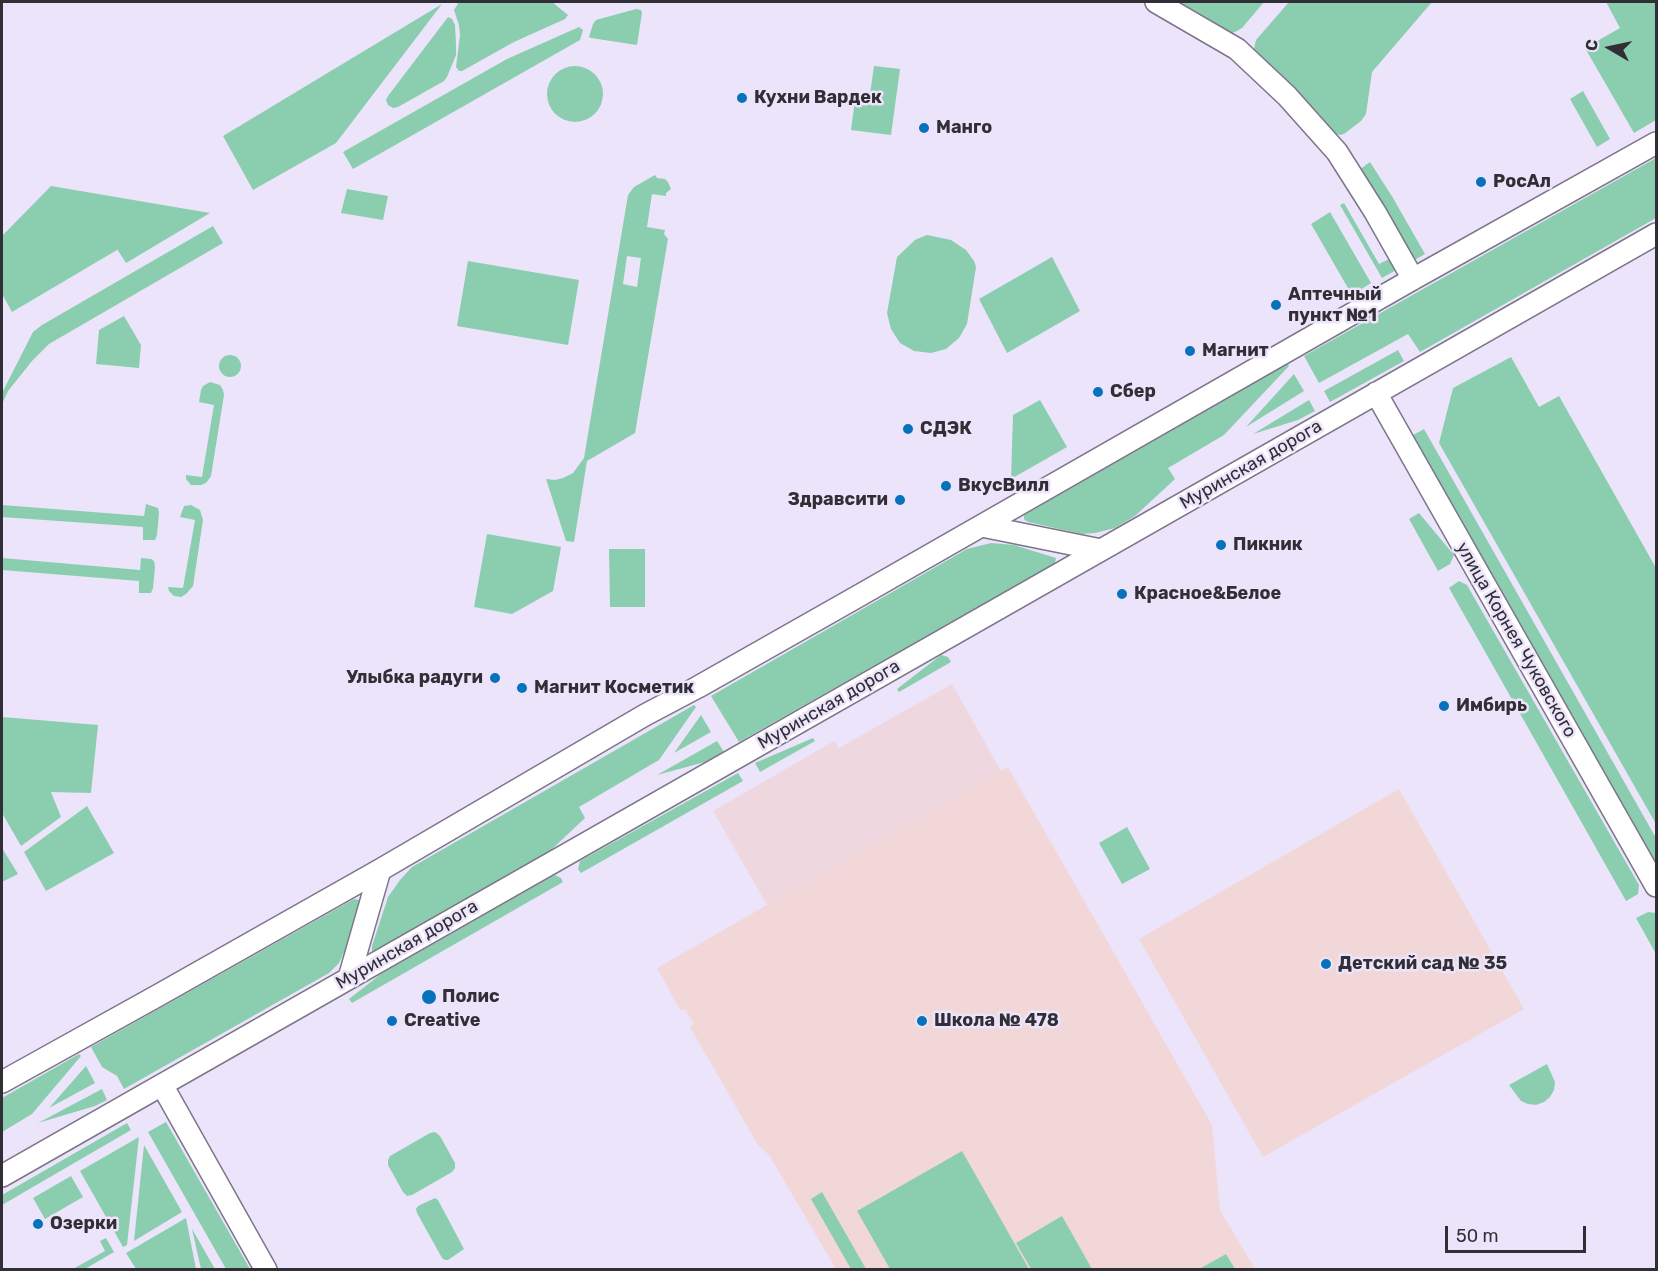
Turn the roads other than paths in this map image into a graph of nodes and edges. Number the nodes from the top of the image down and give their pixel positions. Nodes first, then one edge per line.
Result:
1 (1156, 2) edge
2 (1656, 143) edge
3 (1656, 234) edge
4 (1413, 279) junction
5 (1376, 393) junction
6 (982, 526) junction
7 (1101, 550) junction
8 (380, 870) junction
9 (1656, 886) edge
10 (349, 978) junction
11 (2, 1082) edge
12 (162, 1085) junction
13 (2, 1176) edge
14 (266, 1269) edge

1 - 4 street
2 - 4 street
3 - 5 street, Муринская дорога
4 - 6 street
5 - 7 street, Муринская дорога
5 - 9 street, улица Корнея Чуковского
6 - 7 street
6 - 8 street
7 - 10 street, Муринская дорога
8 - 10 street
8 - 11 street
10 - 12 street, Муринская дорога
12 - 13 street, Муринская дорога
12 - 14 street

